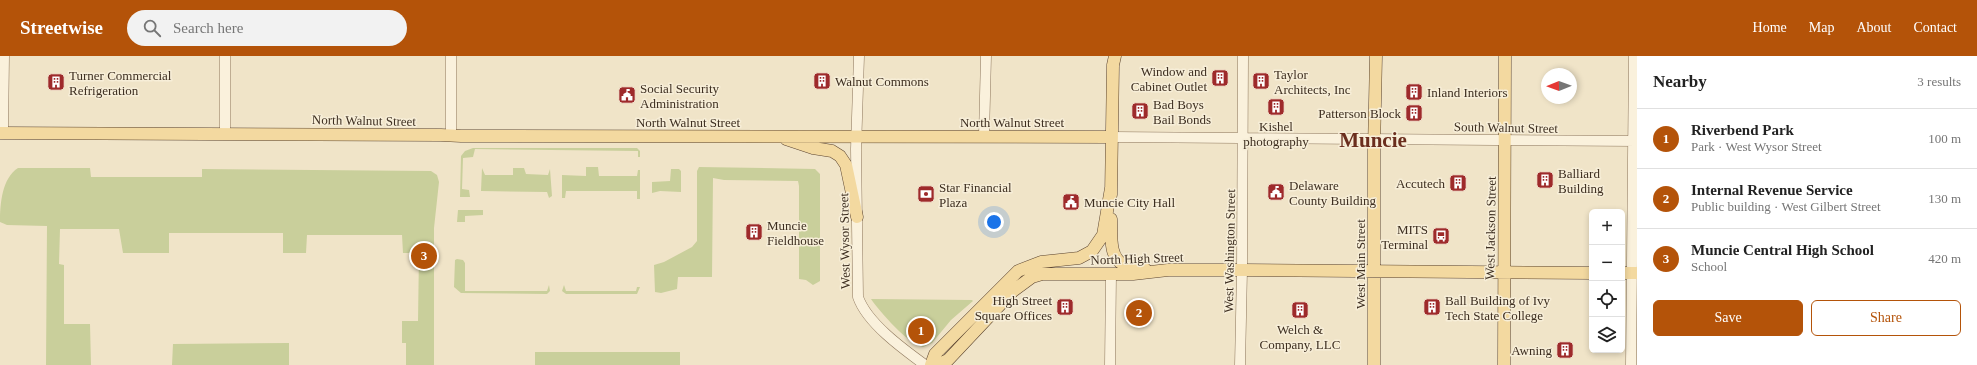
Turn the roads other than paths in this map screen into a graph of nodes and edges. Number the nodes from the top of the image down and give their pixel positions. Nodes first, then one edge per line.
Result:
1 (4, 56) edge
2 (225, 56) edge
3 (451, 56) edge
4 (859, 56) edge
5 (986, 56) edge
6 (1243, 56) edge
7 (1376, 56) edge
8 (1506, 56) edge
9 (1634, 56) edge
10 (1113, 59) edge
11 (2, 133) edge
12 (225, 133) junction
13 (451, 136) junction
14 (776, 136) junction
15 (857, 136) junction
16 (984, 136) junction
17 (1112, 137) junction
18 (1243, 137) junction
19 (1375, 138) junction
20 (1506, 140) junction
21 (1635, 141) edge
22 (1111, 188) junction
23 (857, 217) junction
24 (1242, 270) junction
25 (1150, 271) junction
26 (1374, 271) junction
27 (1504, 272) junction
28 (1589, 273) edge
29 (1630, 273) edge
30 (1111, 274) junction
31 (925, 365) edge
32 (931, 365) edge
33 (937, 365) edge
34 (1110, 365) edge
35 (1240, 365) edge
36 (1374, 365) edge
37 (1504, 365) edge
38 (1631, 365) edge

1 - 11 street
2 - 12 street
3 - 13 street
4 - 15 street, West Wysor Street
5 - 16 street
6 - 18 street, West Washington Street
7 - 19 main road, West Main Street
8 - 20 main road, West Jackson Street
9 - 21 street
10 - 17 main road
11 - 12 main road, North Walnut Street
12 - 13 main road, North Walnut Street
13 - 14 main road, North Walnut Street
14 - 15 main road, North Walnut Street
14 - 23 main road
15 - 16 main road, North Walnut Street
15 - 23 street, West Wysor Street
16 - 17 main road, North Walnut Street
17 - 18 street, North Walnut Street
17 - 22 main road
18 - 19 street, North Walnut Street
18 - 24 street, West Washington Street
19 - 20 street, South Walnut Street
19 - 26 main road, West Main Street
20 - 21 street, South Walnut Street
20 - 27 main road, West Jackson Street
21 - 29 street
22 - 25 main road
22 - 32 main road, North High Street
23 - 31 street, West Wysor Street
24 - 25 main road, North High Street
24 - 26 main road, North High Street
24 - 35 street, West Washington Street
25 - 30 main road, North High Street
26 - 27 main road, North High Street
26 - 36 main road, West Main Street
27 - 28 main road, North High Street
27 - 37 main road, West Jackson Street
29 - 38 street
30 - 33 main road, North High Street
30 - 34 street

